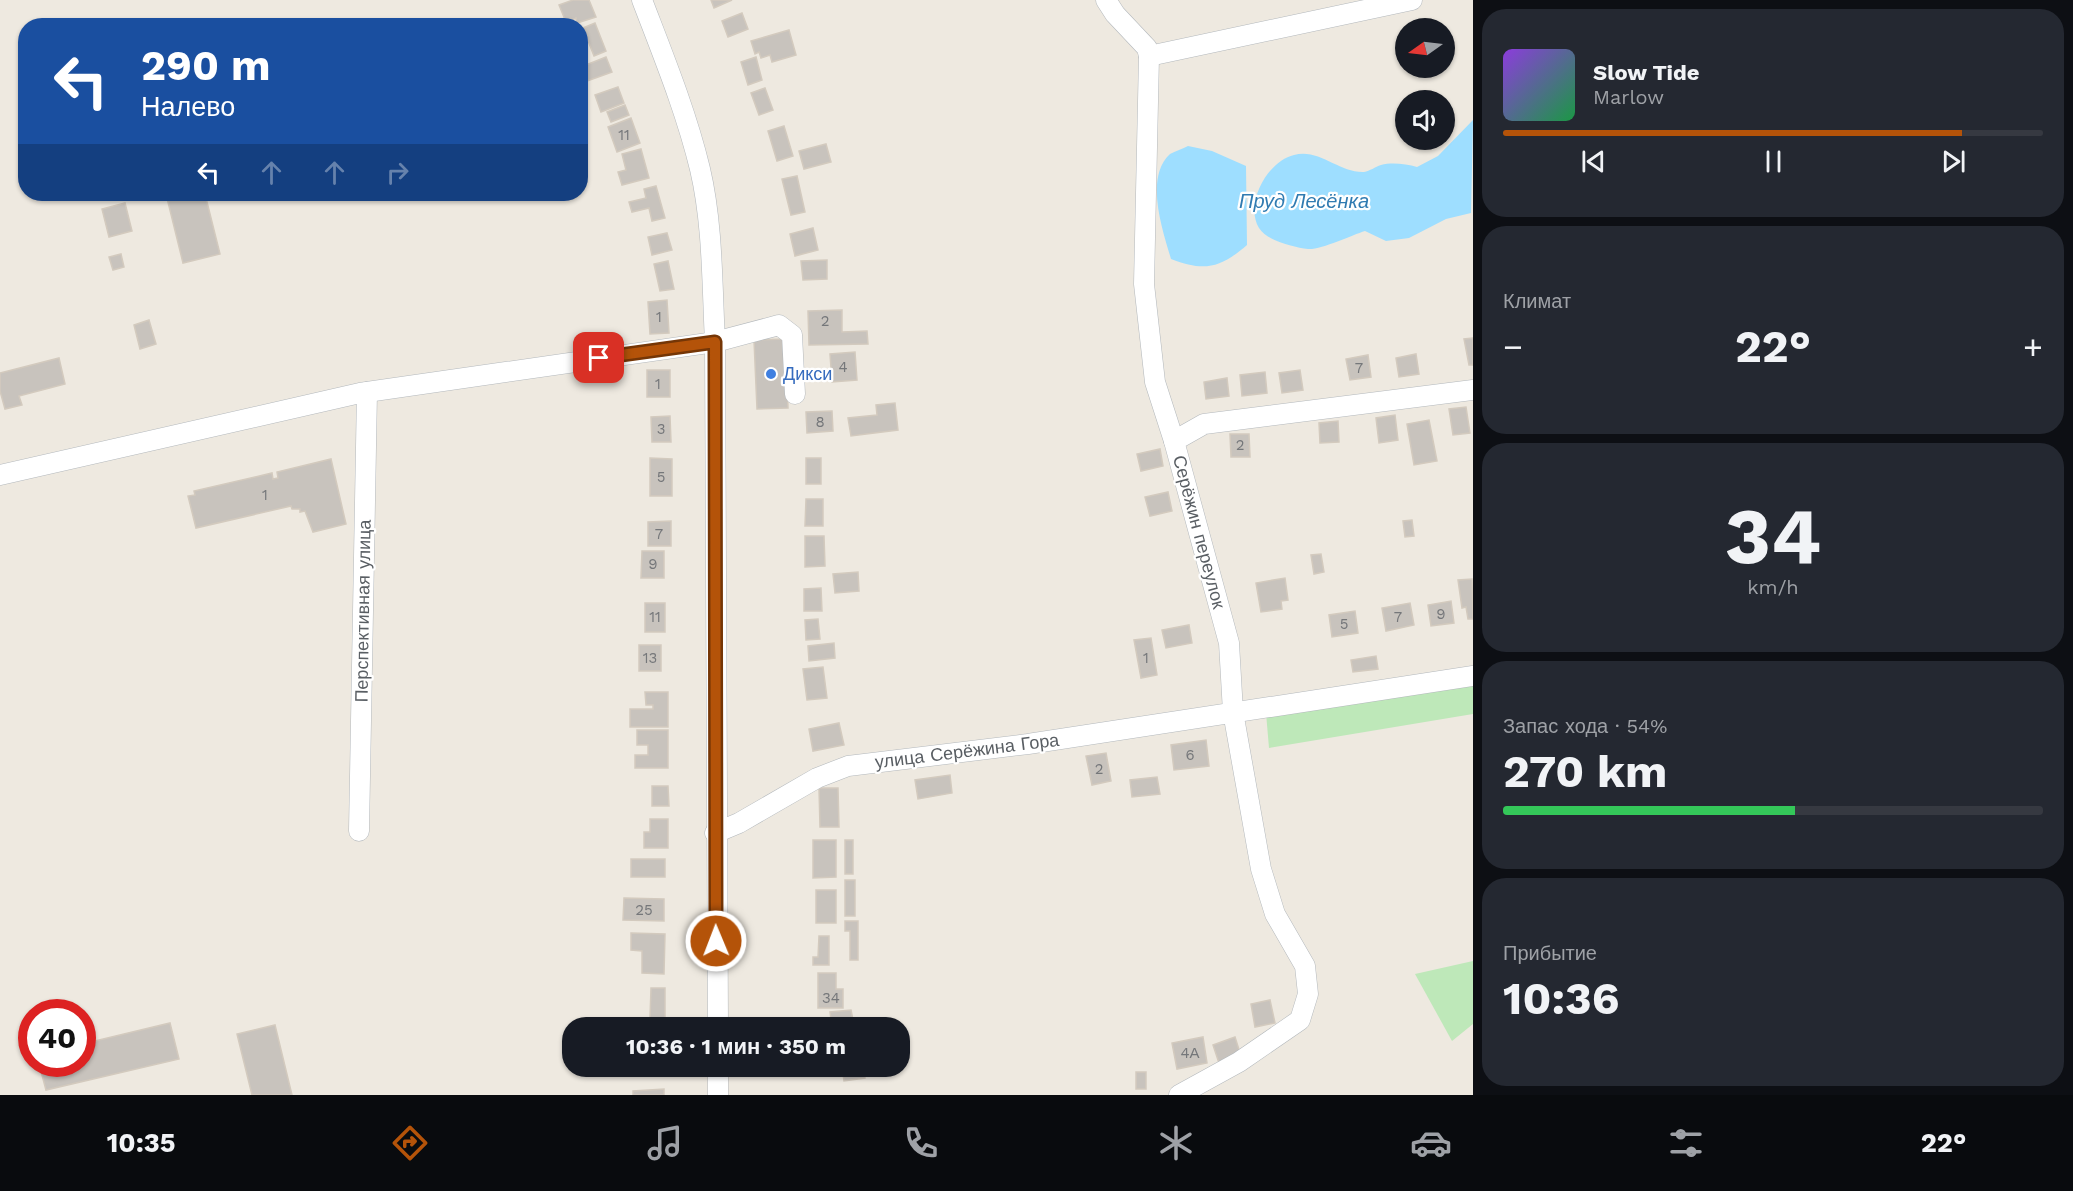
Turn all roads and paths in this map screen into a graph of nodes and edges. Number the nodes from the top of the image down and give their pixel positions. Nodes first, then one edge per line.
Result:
1 (642, 0) edge
2 (1106, 0) edge
3 (1412, 0) edge
4 (1149, 56) junction
5 (715, 342) junction
6 (1473, 390) edge
7 (367, 392) junction
8 (795, 394) dead end
9 (1174, 441) junction
10 (0, 475) edge
11 (1473, 675) edge
12 (1233, 712) junction
13 (359, 831) dead end
14 (715, 833) junction
15 (718, 1017) edge
16 (718, 1077) edge
17 (718, 1095) edge
18 (1179, 1095) edge

1 - 5 street
2 - 4 street
3 - 4 street
4 - 9 street
5 - 7 street
5 - 8 street
5 - 14 street
6 - 9 street, Серёжин переулок
7 - 10 street
7 - 13 street, Перспективная улица
9 - 12 street, Серёжин переулок
11 - 12 street, улица Серёжина Гора
12 - 14 street, улица Серёжина Гора
12 - 18 street
14 - 15 street
16 - 17 street

